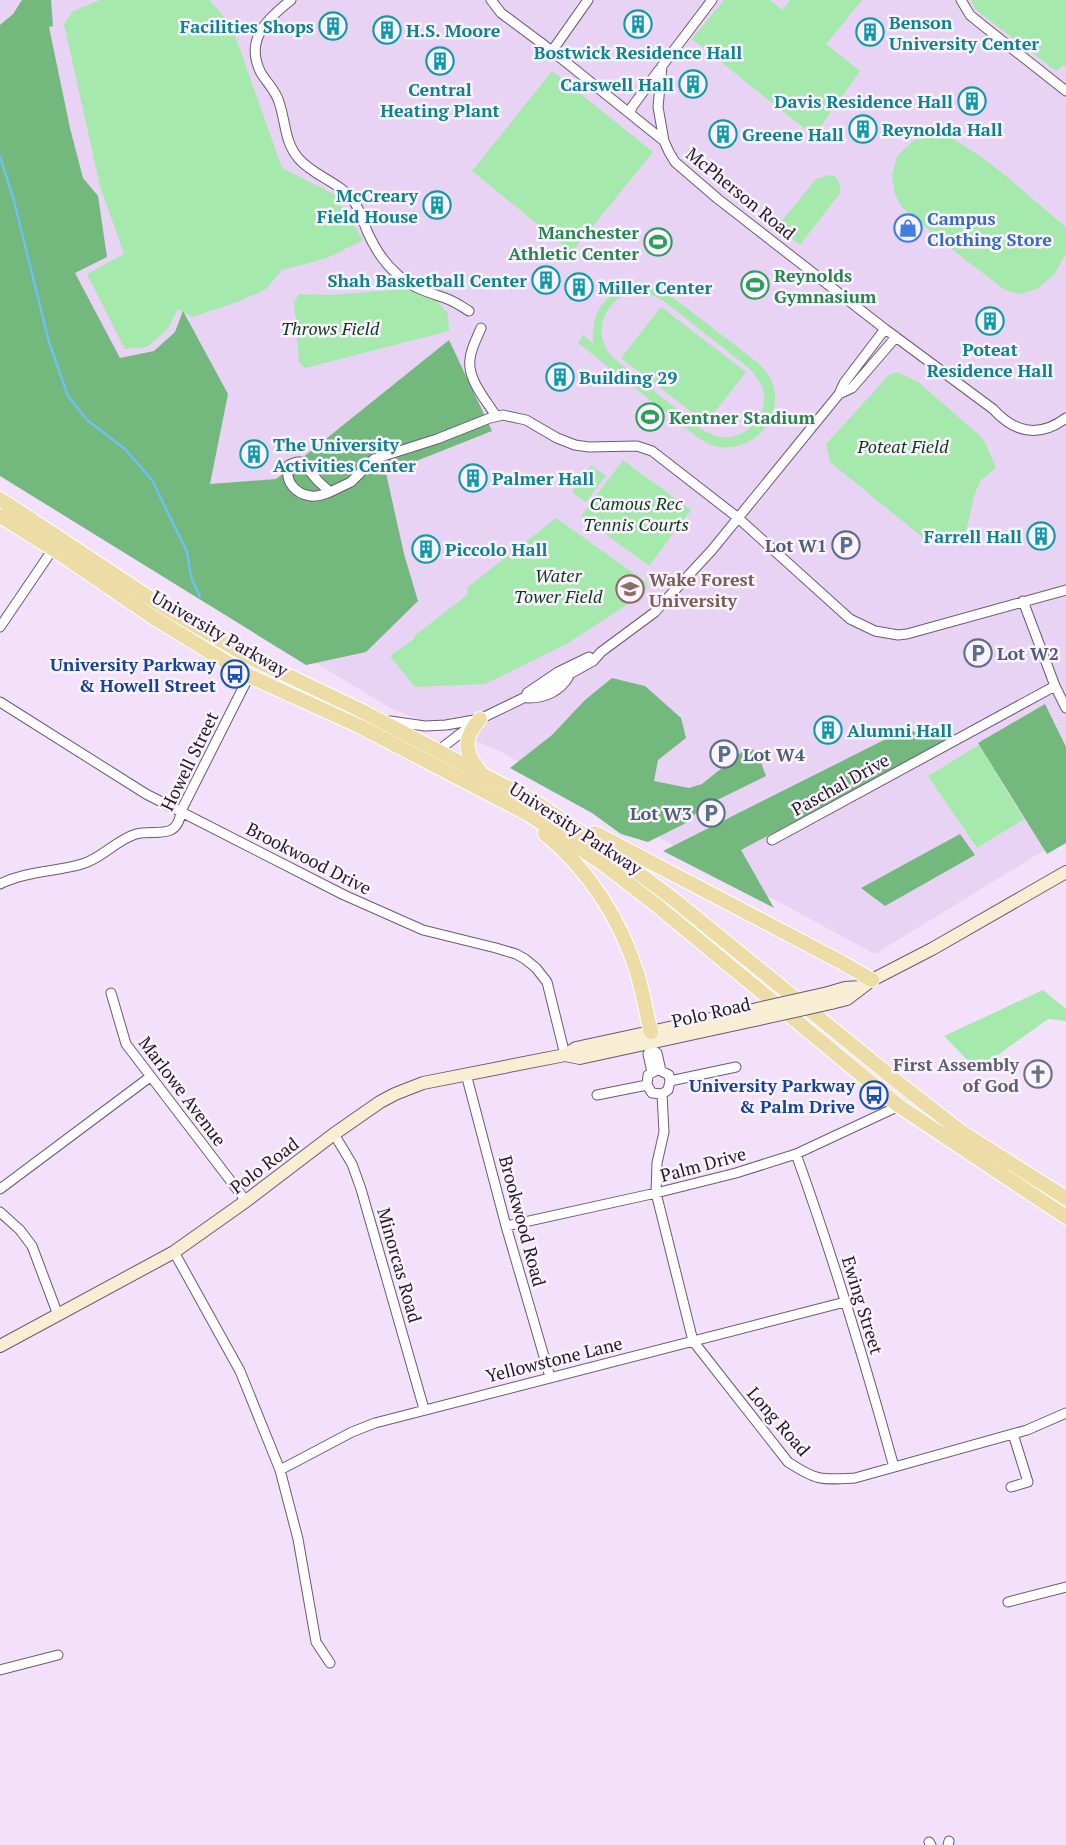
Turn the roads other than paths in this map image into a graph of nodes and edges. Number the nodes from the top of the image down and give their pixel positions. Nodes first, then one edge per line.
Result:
1 (291, 0) edge
2 (491, 0) edge
3 (588, 0) edge
4 (712, 0) edge
5 (961, 0) edge
6 (552, 51) junction
7 (662, 66) junction
8 (1066, 92) edge
9 (630, 113) junction
10 (664, 141) junction
11 (468, 311) dead end
12 (481, 328) dead end
13 (885, 329) junction
14 (896, 337) junction
15 (839, 394) junction
16 (496, 416) junction
17 (1066, 418) edge
18 (330, 492) junction
19 (0, 499) edge
20 (0, 516) edge
21 (737, 518) junction
22 (56, 544) junction
23 (1066, 590) edge
24 (1023, 601) junction
25 (0, 627) edge
26 (601, 652) junction
27 (250, 676) junction
28 (1055, 686) junction
29 (523, 698) junction
30 (0, 702) edge
31 (1066, 708) edge
32 (378, 719) junction
33 (480, 719) junction
34 (389, 742) junction
35 (439, 750) junction
36 (482, 773) junction
37 (496, 798) junction
38 (537, 803) junction
39 (181, 812) junction
40 (772, 840) dead end
41 (1066, 872) edge
42 (0, 884) edge
43 (866, 984) junction
44 (111, 993) dead end
45 (754, 1015) junction
46 (651, 1042) junction
47 (564, 1055) junction
48 (736, 1067) dead end
49 (657, 1072) junction
50 (466, 1074) junction
51 (150, 1077) junction
52 (670, 1081) junction
53 (647, 1084) junction
54 (662, 1094) junction
55 (597, 1095) dead end
56 (899, 1106) junction
57 (334, 1134) junction
58 (796, 1154) junction
59 (0, 1189) edge
60 (656, 1193) junction
61 (1066, 1198) edge
62 (246, 1201) junction
63 (0, 1212) edge
64 (1066, 1217) edge
65 (506, 1226) junction
66 (174, 1252) junction
67 (845, 1302) junction
68 (58, 1315) junction
69 (693, 1341) junction
70 (0, 1346) edge
71 (550, 1377) junction
72 (424, 1409) junction
73 (1066, 1412) edge
74 (1014, 1434) junction
75 (894, 1467) junction
76 (280, 1470) junction
77 (1011, 1487) dead end
78 (1066, 1587) edge
79 (1008, 1602) dead end
80 (58, 1655) dead end
81 (330, 1663) dead end
82 (0, 1670) edge

1 - 11 street
2 - 6 street, McPherson Road
3 - 6 street
4 - 7 street
5 - 8 street
6 - 9 street, McPherson Road
7 - 9 street
7 - 10 street
9 - 10 street, McPherson Road
10 - 13 street, McPherson Road
12 - 16 street
13 - 14 street, McPherson Road
13 - 15 street
14 - 15 street
14 - 17 street, McPherson Road
15 - 21 street
16 - 18 street
16 - 21 street
18 - 18 street
19 - 22 main road, University Parkway
20 - 22 main road, University Parkway
21 - 24 street
21 - 26 street
22 - 25 street
22 - 27 main road, University Parkway
22 - 32 main road, University Parkway
23 - 24 street
24 - 28 street
26 - 29 street
26 - 29 street
27 - 34 main road, University Parkway
27 - 39 street, Howell Street
28 - 31 street
28 - 40 street, Paschal Drive
29 - 33 street
30 - 39 street, Brookwood Drive
32 - 33 street
32 - 35 main road, University Parkway
33 - 35 street
33 - 36 main road
34 - 35 main road
34 - 37 main road, University Parkway
35 - 36 main road, University Parkway
36 - 38 main road, University Parkway
37 - 46 main road
37 - 56 main road, University Parkway
38 - 43 main road
38 - 61 main road, University Parkway
39 - 42 street, Howell Street
39 - 47 street, Brookwood Drive
41 - 43 main road, Polo Road
43 - 45 main road, Polo Road, bridge
44 - 51 street, Marlowe Avenue
45 - 46 main road, Polo Road
45 - 46 main road, Polo Road
46 - 47 main road, Polo Road
46 - 49 street
47 - 50 main road, Polo Road
48 - 52 street
49 - 52 street
49 - 53 street
50 - 57 main road, Polo Road
50 - 65 street, Brookwood Road
51 - 59 street
51 - 62 street, Marlowe Avenue
52 - 54 street
53 - 54 street
53 - 55 street
54 - 60 street, Long Road
56 - 58 street, Palm Drive
56 - 64 main road, University Parkway
57 - 62 main road, Polo Road
57 - 72 street, Minorcas Road
58 - 60 street, Palm Drive
58 - 67 street, Ewing Street
60 - 65 street, Palm Drive
60 - 69 street, Long Road
62 - 66 main road, Polo Road
63 - 68 street
65 - 71 street, Brookwood Road
66 - 68 main road, Polo Road
66 - 76 street
67 - 69 street, Yellowstone Lane
67 - 75 street, Ewing Street
68 - 70 main road, Polo Road
69 - 71 street, Yellowstone Lane
69 - 75 street, Long Road
71 - 72 street, Yellowstone Lane
72 - 76 street, Yellowstone Lane
73 - 74 street, Long Road
74 - 75 street, Long Road
74 - 77 street
76 - 81 street
78 - 79 street
80 - 82 street

